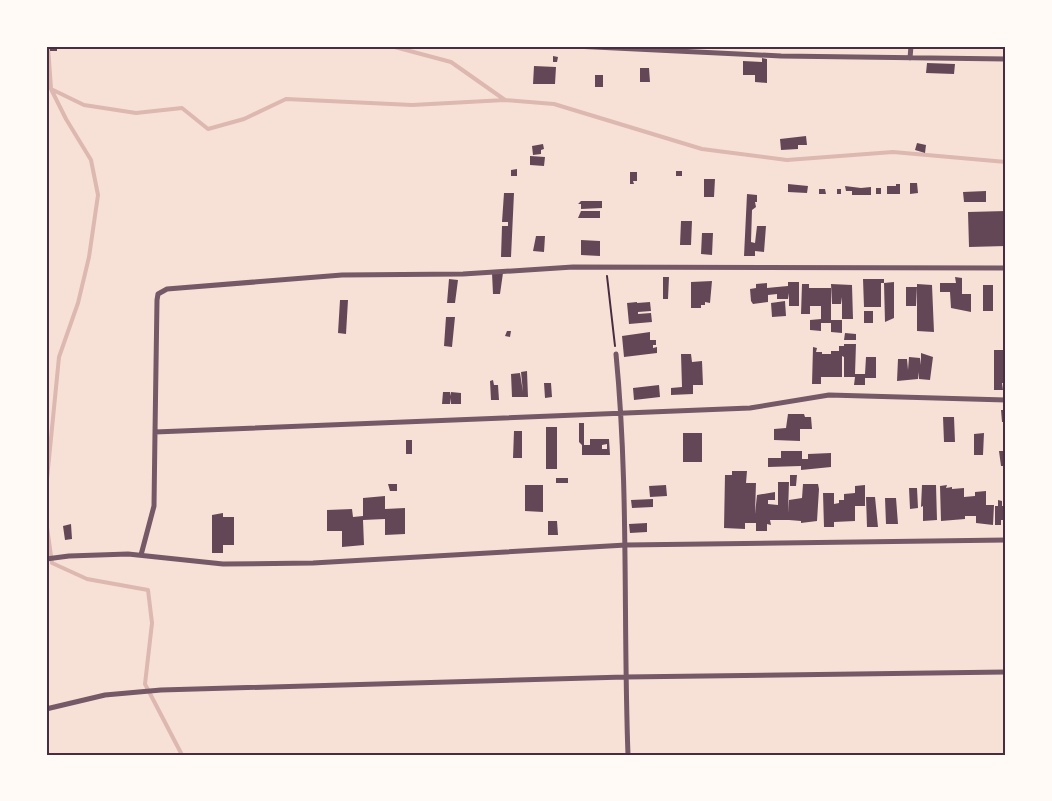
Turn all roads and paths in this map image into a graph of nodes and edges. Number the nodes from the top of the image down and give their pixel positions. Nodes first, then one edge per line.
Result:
1 (574, 46) edge
2 (911, 46) edge
3 (910, 58) junction
4 (1006, 60) edge
5 (1006, 268) edge
6 (606, 269) junction
7 (616, 354) joint
8 (1006, 400) edge
9 (622, 414) junction
10 (155, 432) junction
11 (1006, 540) edge
12 (626, 544) junction
13 (142, 555) junction
14 (46, 559) edge
15 (1006, 672) edge
16 (625, 677) junction
17 (46, 709) edge
18 (628, 755) edge

1 - 3 street
2 - 3 street
3 - 4 street
5 - 6 street
6 - 7 path
6 - 10 street
7 - 9 street
8 - 9 street
9 - 10 street
9 - 12 street
10 - 13 street
11 - 12 street
12 - 13 street
12 - 16 street
13 - 14 street
15 - 16 street
16 - 17 street
16 - 18 street

